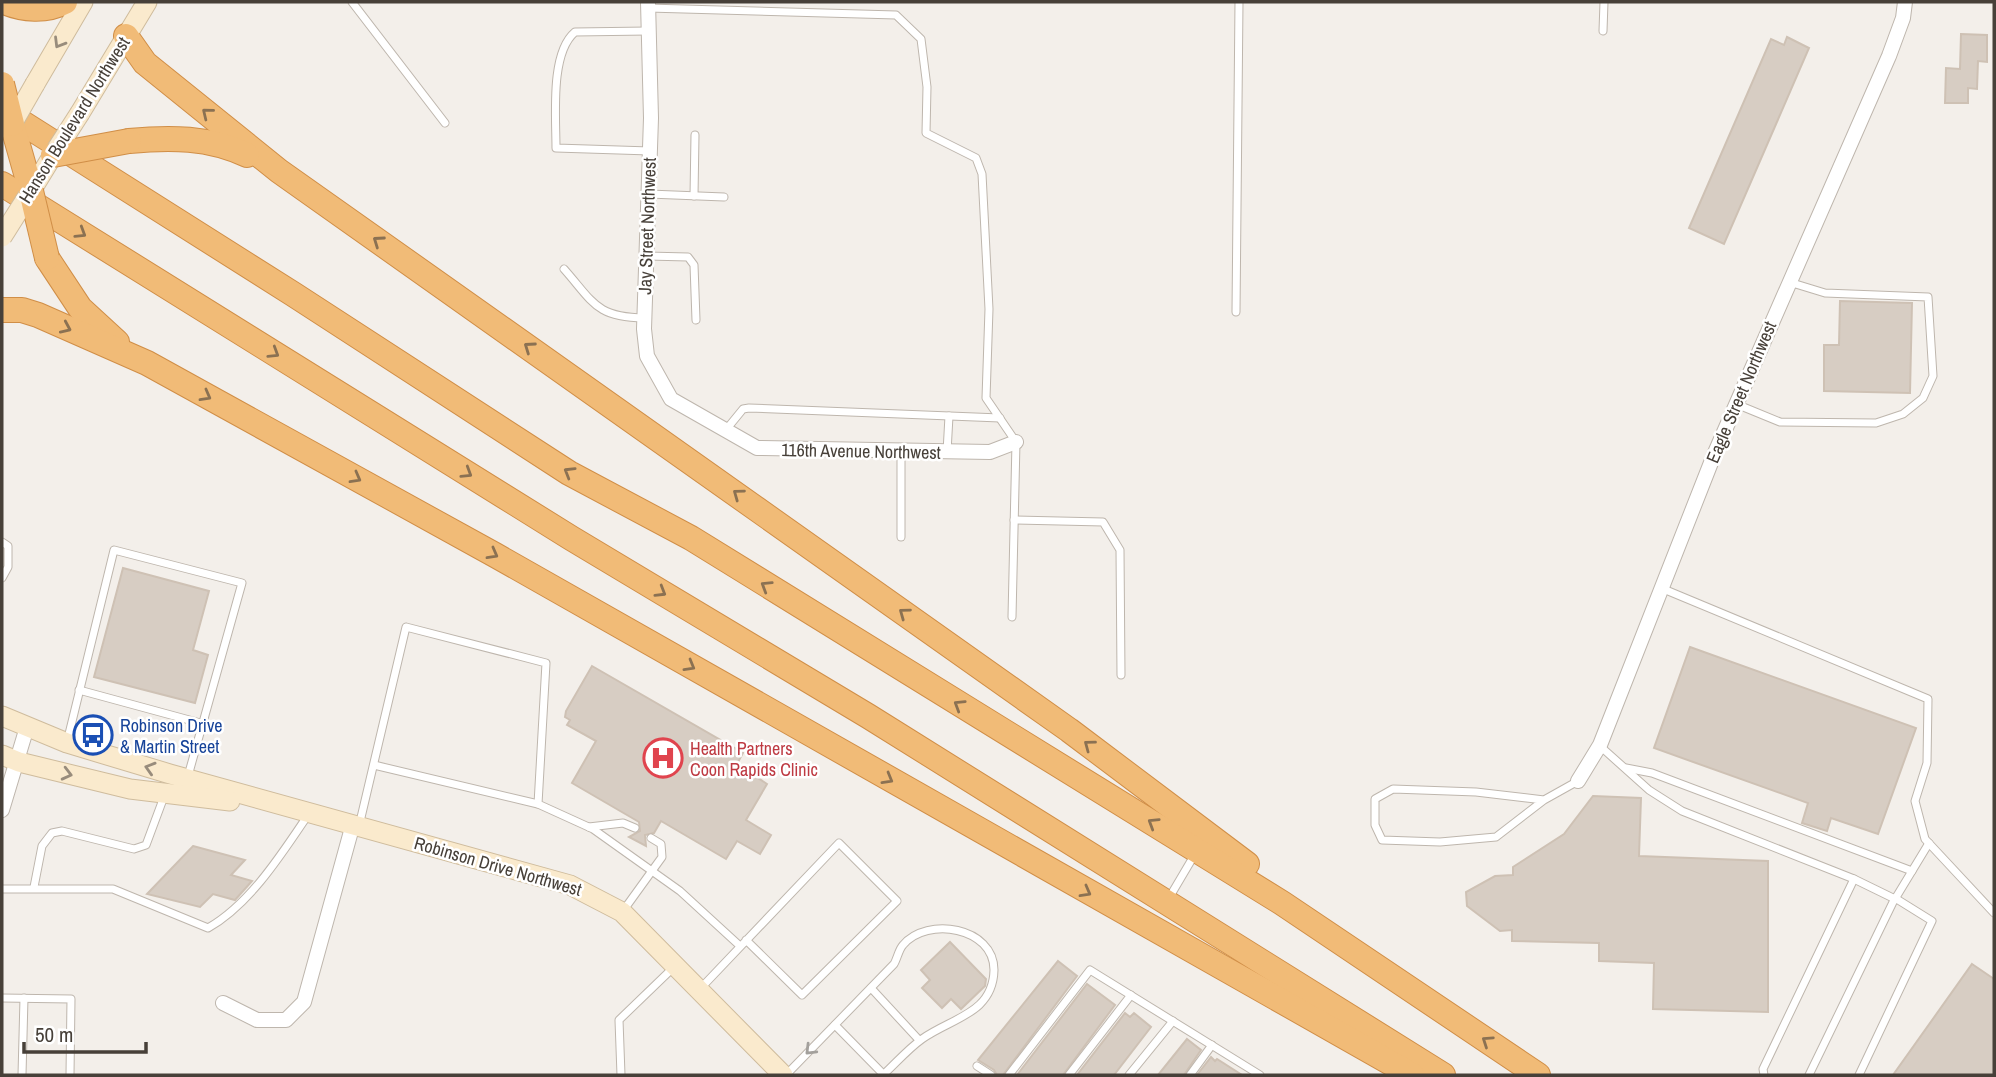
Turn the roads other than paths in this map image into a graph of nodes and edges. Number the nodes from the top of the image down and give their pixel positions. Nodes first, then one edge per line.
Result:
1 (4, 2) edge
2 (65, 2) edge
3 (83, 2) edge
4 (147, 2) edge
5 (352, 2) edge
6 (1238, 2) edge
7 (1604, 2) edge
8 (1905, 2) edge
9 (648, 5) edge
10 (648, 31) junction
11 (1603, 31) dead end
12 (126, 36) junction
13 (2, 84) edge
14 (445, 123) dead end
15 (5, 125) edge
16 (695, 135) dead end
17 (650, 151) junction
18 (53, 155) junction
19 (11, 160) edge
20 (279, 171) junction
21 (2, 184) edge
22 (31, 191) junction
23 (648, 194) junction
24 (694, 196) junction
25 (724, 197) dead end
26 (2, 237) edge
27 (646, 256) junction
28 (564, 269) dead end
29 (1789, 282) junction
30 (2, 310) edge
31 (1236, 312) dead end
32 (644, 318) junction
33 (696, 320) dead end
34 (147, 363) junction
35 (1736, 404) junction
36 (949, 416) junction
37 (1000, 418) junction
38 (710, 422) joint
39 (725, 431) junction
40 (1016, 442) junction
41 (901, 450) junction
42 (947, 452) junction
43 (1014, 520) junction
44 (901, 537) dead end
45 (2, 542) edge
46 (2, 578) edge
47 (1661, 589) junction
48 (1012, 617) dead end
49 (1121, 675) dead end
50 (79, 690) junction
51 (2, 716) edge
52 (204, 724) junction
53 (27, 727) junction
54 (67, 743) junction
55 (1600, 745) junction
56 (10, 758) edge
57 (374, 765) junction
58 (1624, 767) junction
59 (188, 779) junction
60 (1578, 781) joint
61 (165, 792) junction
62 (1544, 800) junction
63 (538, 804) junction
64 (2, 810) edge
65 (311, 812) junction
66 (356, 825) junction
67 (589, 827) junction
68 (635, 828) dead end
69 (651, 838) dead end
70 (1929, 843) junction
71 (1197, 850) junction
72 (653, 871) junction
73 (1912, 871) junction
74 (1854, 879) junction
75 (34, 887) junction
76 (2, 889) edge
77 (1895, 898) junction
78 (1166, 902) junction
79 (622, 912) junction
80 (1994, 913) edge
81 (743, 943) junction
82 (676, 966) junction
83 (870, 988) junction
84 (699, 989) junction
85 (1131, 995) junction
86 (2, 998) edge
87 (24, 998) junction
88 (223, 1003) dead end
89 (1437, 1007) junction
90 (1173, 1021) junction
91 (835, 1025) junction
92 (919, 1041) junction
93 (1212, 1045) junction
94 (977, 1066) dead end
95 (1247, 1072) edge
96 (22, 1075) edge
97 (70, 1075) edge
98 (621, 1075) edge
99 (784, 1075) edge
100 (884, 1075) edge
101 (991, 1075) edge
102 (1009, 1075) edge
103 (1069, 1075) edge
104 (1129, 1075) edge
105 (1191, 1075) edge
106 (1260, 1075) edge
107 (1412, 1075) edge
108 (1443, 1075) edge
109 (1538, 1075) edge
110 (1764, 1075) edge
111 (1809, 1075) edge
112 (1859, 1075) edge

1 - 2 highway
3 -> 15 street, bridge
4 - 12 street, Hanson Boulevard Northwest
5 - 14 lane
6 - 31 lane
7 - 11 lane
8 - 29 street, Eagle Street Northwest
9 - 10 street, Jay Street Northwest
9 - 37 lane
10 - 17 street, Jay Street Northwest
10 - 17 lane
12 - 18 street, Hanson Boulevard Northwest, bridge
20 -> 12 highway
13 - 15 highway, bridge
15 - 19 highway
71 -> 15 highway
16 - 24 lane
17 - 23 street, Jay Street Northwest
18 - 19 highway
18 - 20 highway, bridge
18 - 22 street, Hanson Boulevard Northwest
19 - 22 highway
89 -> 20 highway
21 -> 78 highway
22 - 26 street, Hanson Boulevard Northwest, bridge
22 - 34 highway, bridge
23 - 24 lane
23 - 27 street, Jay Street Northwest
24 - 25 lane
27 - 32 street, Jay Street Northwest
27 - 33 lane
28 - 32 lane
29 - 35 street, Eagle Street Northwest
29 - 35 lane
30 -> 34 highway
32 - 38 street, Jay Street Northwest
34 -> 107 highway
35 - 47 street, Eagle Street Northwest
36 - 37 lane
36 - 39 lane
36 - 42 lane
37 - 40 lane
38 - 39 street, 116th Avenue Northwest
39 - 41 street, 116th Avenue Northwest
40 - 42 street, 116th Avenue Northwest
40 - 43 lane
41 - 42 street, 116th Avenue Northwest
41 - 44 lane
43 - 48 lane
43 - 49 lane
45 - 46 lane
47 - 55 street, Eagle Street Northwest
47 - 70 lane
50 - 52 lane
50 - 52 lane
50 - 54 lane
51 - 53 street, Robinson Drive Northwest
52 - 59 lane
53 - 54 street, Robinson Drive Northwest
53 - 56 street
59 -> 54 street, Robinson Drive Northwest
55 - 58 lane
55 - 60 street, Eagle Street Northwest
56 -> 61 street, Robinson Drive Northwest
56 - 64 street
57 - 63 lane
57 - 63 lane
57 - 66 lane
58 - 73 lane
58 - 74 lane
59 - 65 street, Robinson Drive Northwest
60 - 62 lane
61 - 65 street, Robinson Drive Northwest
61 - 75 lane
62 - 62 lane
63 - 67 lane
65 - 66 street, Robinson Drive Northwest
65 - 75 lane
66 - 79 street, Robinson Drive Northwest
66 - 88 street
67 - 68 lane
67 - 72 lane
69 - 72 lane
70 - 73 lane
70 - 80 lane
71 - 78 lane
71 - 89 highway
72 - 79 lane
72 - 81 lane
73 - 77 lane
74 - 77 lane
74 - 110 lane
75 - 76 lane
77 - 111 lane
77 - 112 lane
78 - 108 highway
79 - 82 street, Robinson Drive Northwest
81 - 81 lane
81 - 84 lane
82 - 84 street, Robinson Drive Northwest
82 - 98 lane
83 - 91 lane
83 - 92 lane
83 - 92 lane
84 - 99 street, Robinson Drive Northwest
85 - 90 lane
85 - 102 lane
85 - 103 lane
86 - 87 lane
87 - 96 lane
87 - 97 lane
109 -> 89 highway
90 - 93 lane
90 - 104 lane
91 -> 99 lane
91 - 100 lane
92 - 100 lane
93 - 95 lane
93 - 105 lane
94 - 101 lane
95 - 106 lane

